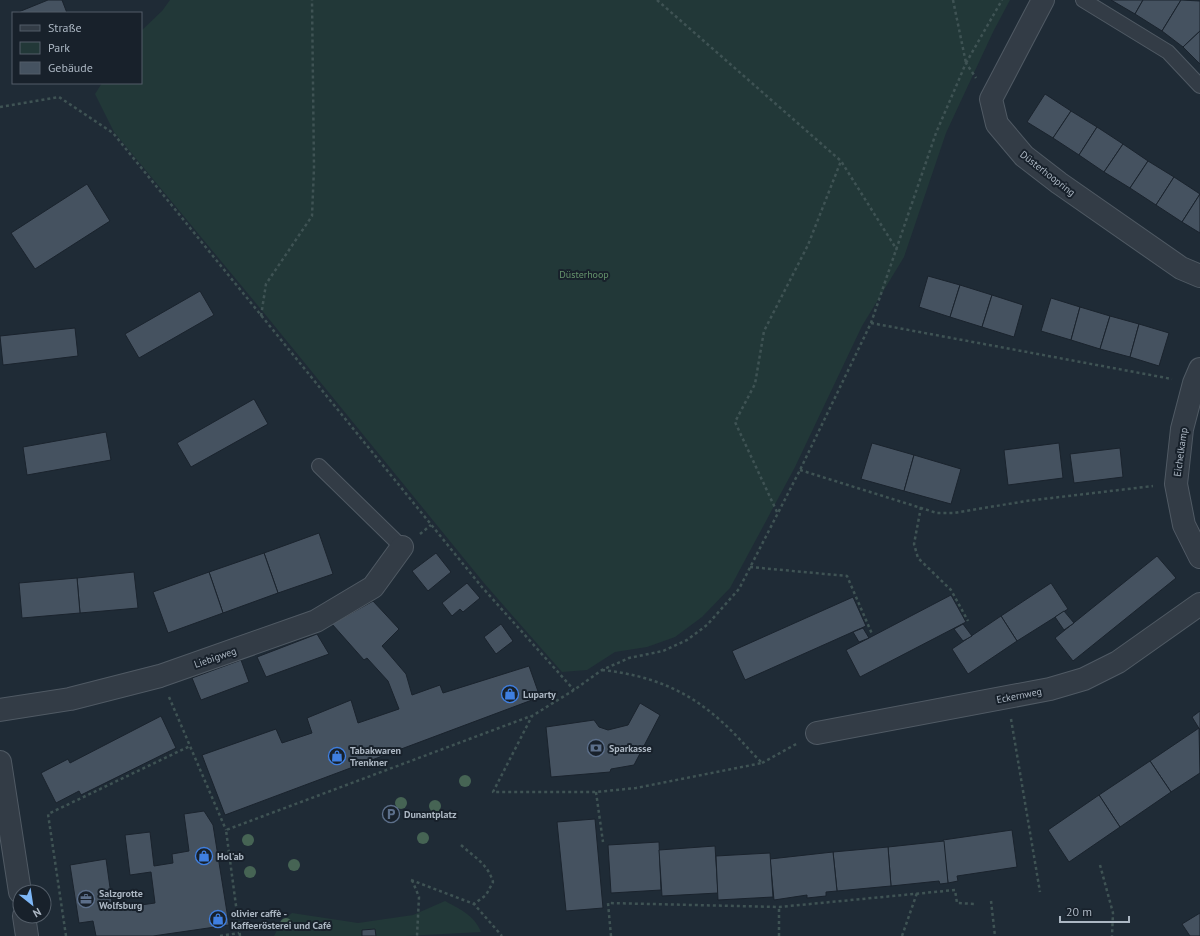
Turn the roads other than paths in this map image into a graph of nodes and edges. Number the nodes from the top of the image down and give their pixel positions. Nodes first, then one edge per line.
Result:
1 (1043, 0) edge
2 (1083, 0) edge
3 (1200, 86) edge
4 (1200, 276) edge
5 (1197, 376) edge
6 (319, 466) dead end
7 (402, 547) joint
8 (1200, 557) edge
9 (1200, 604) edge
10 (0, 710) edge
11 (817, 733) road end
12 (0, 762) edge
13 (19, 884) edge
14 (25, 924) edge
15 (27, 936) edge

1 - 4 street, Düsterhoopring
2 - 3 lane
5 - 8 street, Eichelkamp
6 - 7 lane
7 - 10 street, Liebigweg
9 - 11 street, Eckernweg
12 - 13 street
14 - 15 street

